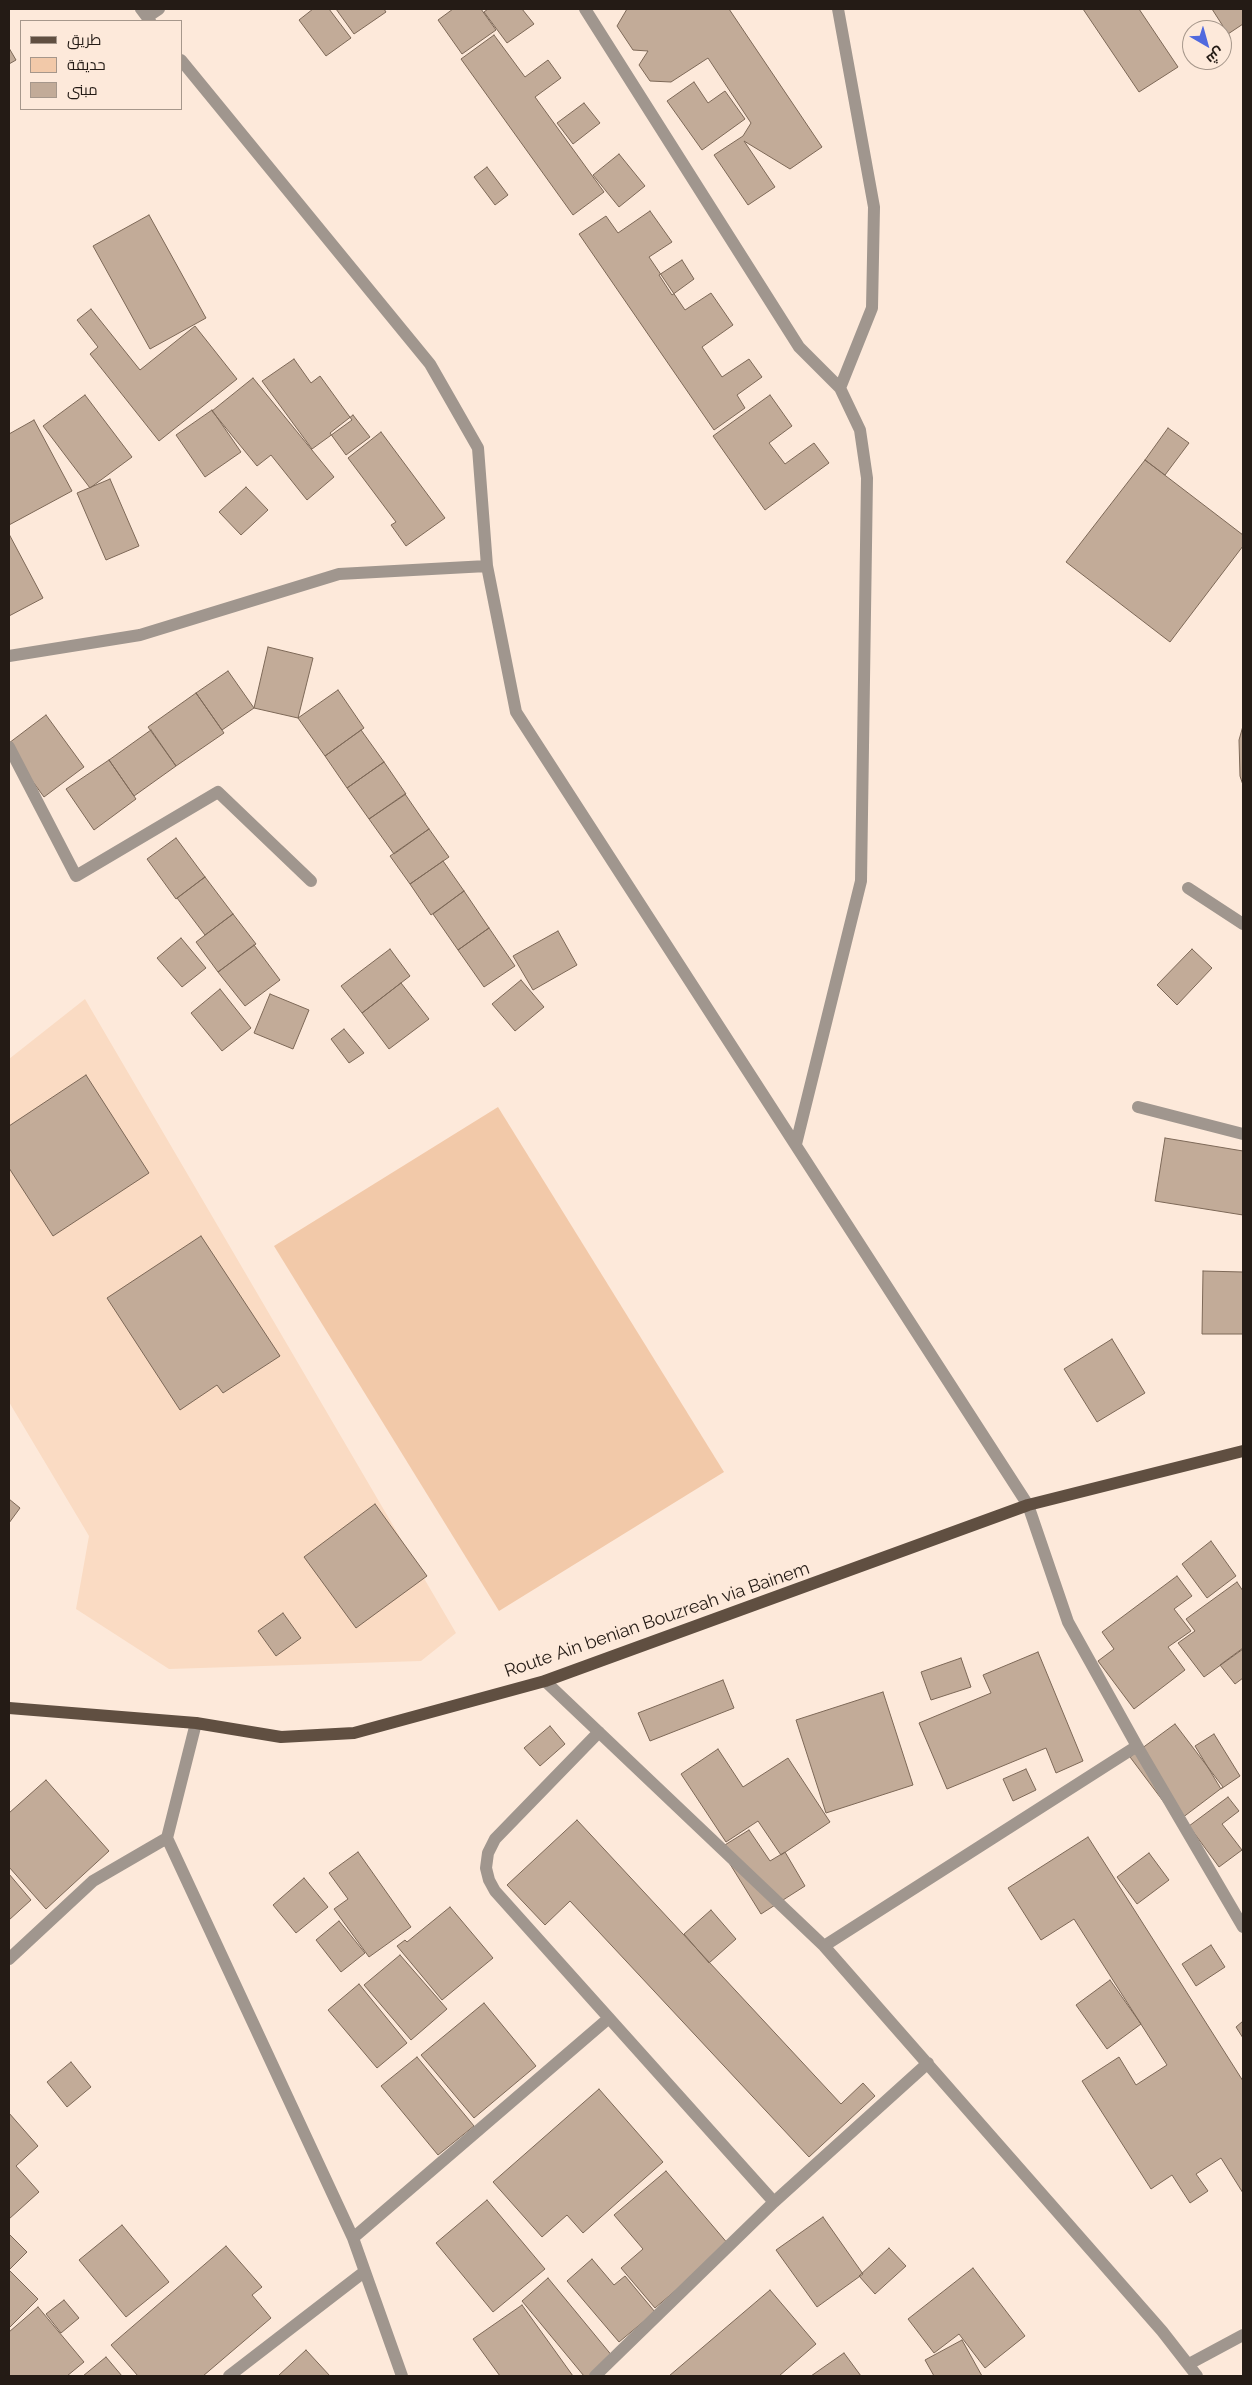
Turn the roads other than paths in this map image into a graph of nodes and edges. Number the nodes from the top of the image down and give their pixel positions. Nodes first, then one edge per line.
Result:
1 (159, 9) edge
2 (586, 9) edge
3 (838, 9) edge
4 (146, 16) edge
5 (182, 61) edge
6 (840, 388) junction
7 (488, 566) junction
8 (9, 656) edge
9 (9, 746) edge
10 (311, 880) dead end
11 (1188, 888) dead end
12 (1243, 924) edge
13 (1138, 1107) dead end
14 (1243, 1134) edge
15 (796, 1144) junction
16 (1243, 1451) edge
17 (1028, 1505) junction
18 (545, 1681) junction
19 (9, 1708) edge
20 (196, 1723) junction
21 (599, 1732) junction
22 (1137, 1746) junction
23 (168, 1838) junction
24 (1243, 1927) edge
25 (824, 1946) junction
26 (9, 1959) edge
27 (609, 2018) junction
28 (928, 2063) junction
29 (774, 2202) junction
30 (353, 2238) junction
31 (364, 2272) junction
32 (1243, 2335) edge
33 (1189, 2364) junction
34 (229, 2376) edge
35 (402, 2376) edge
36 (595, 2376) edge
37 (1197, 2376) edge

1 - 4 street
2 - 6 street
3 - 6 street
5 - 7 street
6 - 15 street
7 - 8 street
7 - 15 street
9 - 10 street
11 - 12 street
13 - 14 street
15 - 17 street
16 - 17 main road, Route Ain benian Bouzreah via Bainem
17 - 18 main road, Route Ain benian Bouzreah via Bainem
17 - 22 street
18 - 20 main road, Route Ain benian Bouzreah via Bainem
18 - 21 street
19 - 20 main road, Route Ain benian Bouzreah via Bainem
20 - 23 street
21 - 25 street
21 - 27 street
22 - 24 street
22 - 25 street
23 - 26 street
23 - 30 street
25 - 28 street
27 - 29 street
27 - 30 street
28 - 29 street
28 - 33 street
29 - 36 street
30 - 31 street
31 - 34 street
31 - 35 street
32 - 33 street
33 - 37 street

